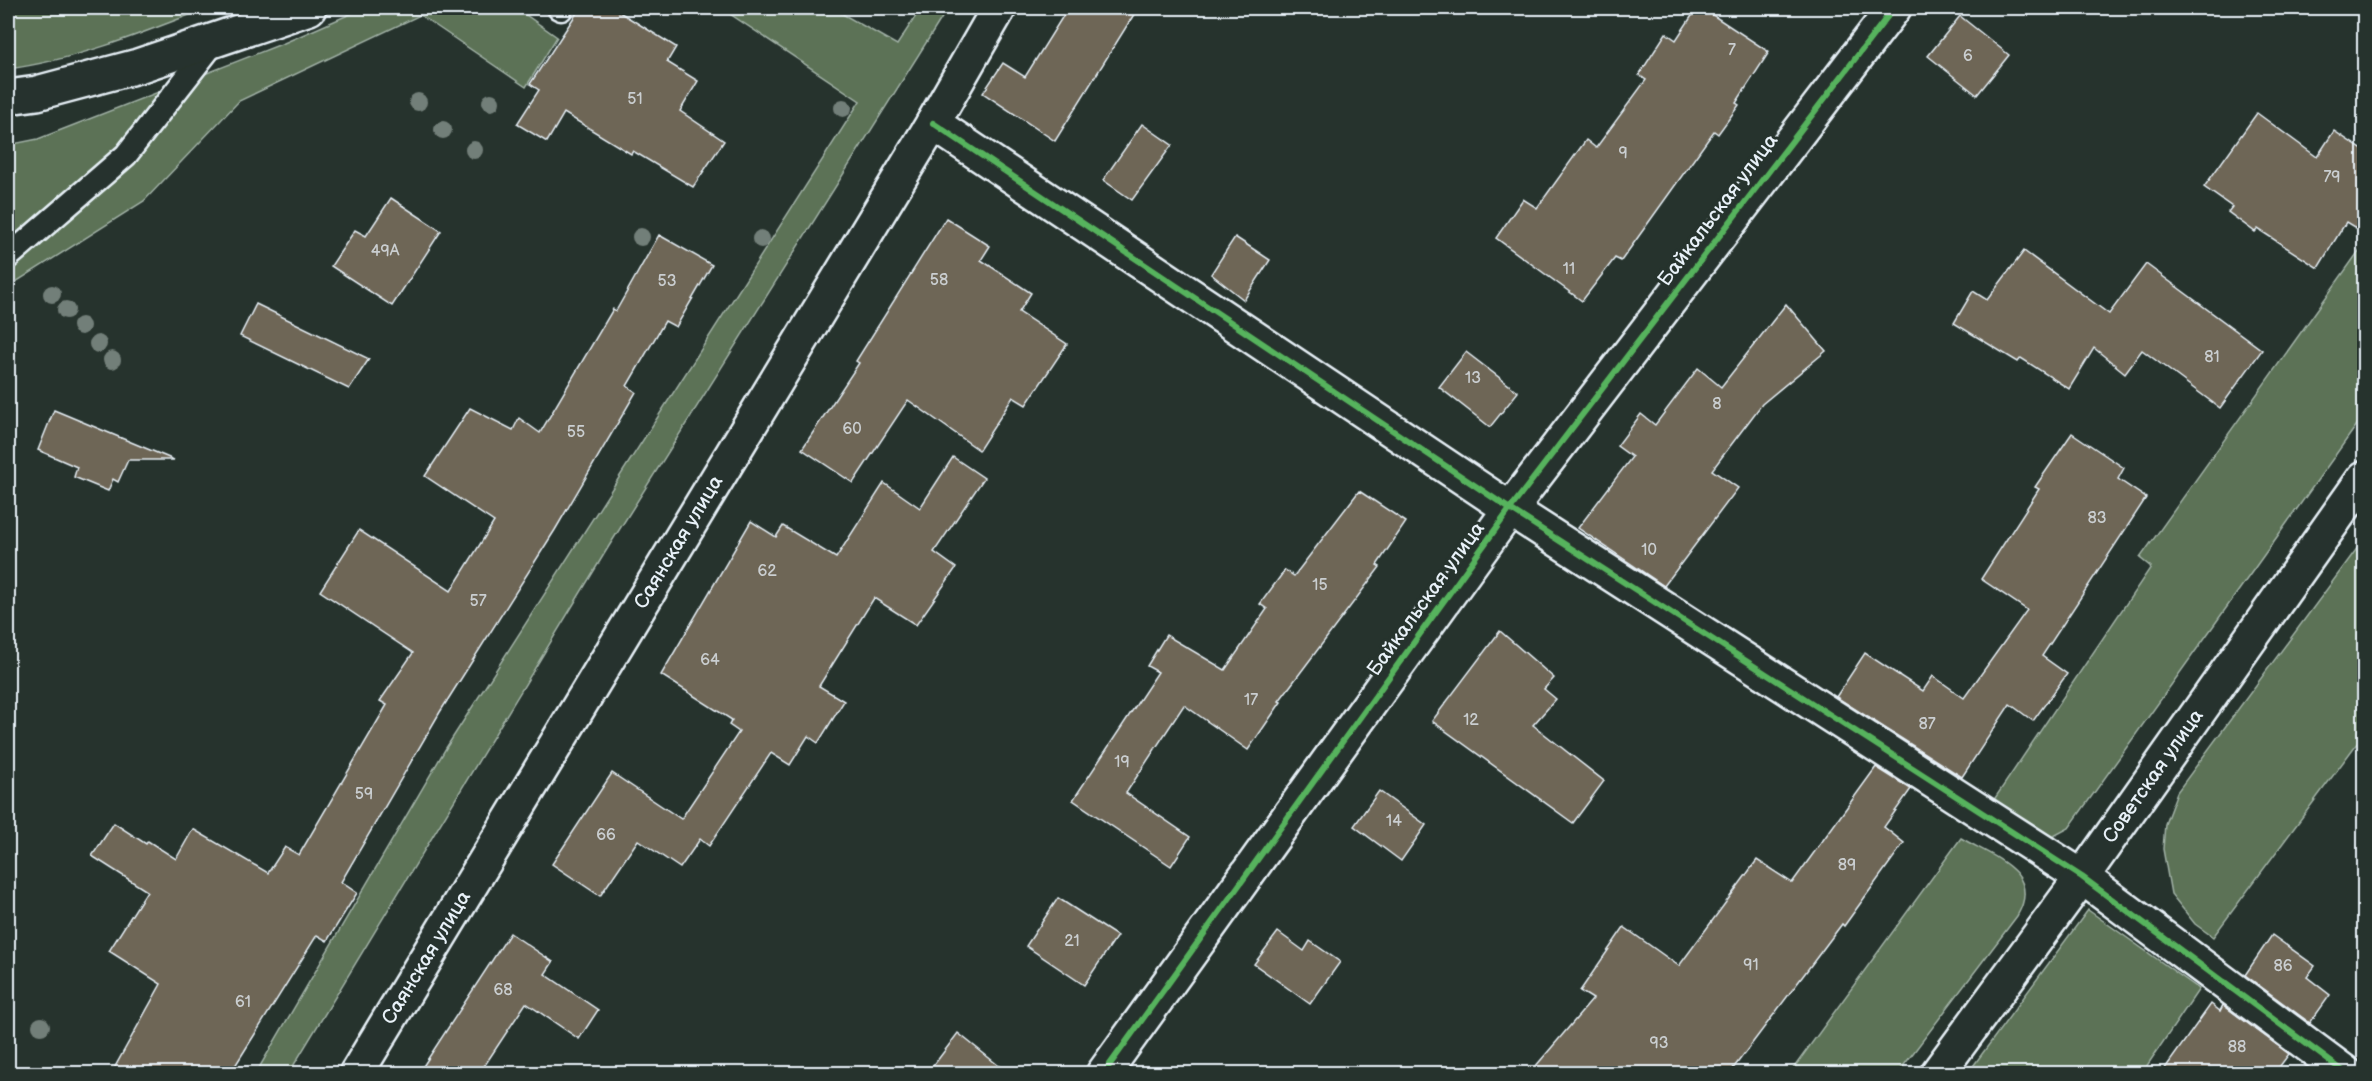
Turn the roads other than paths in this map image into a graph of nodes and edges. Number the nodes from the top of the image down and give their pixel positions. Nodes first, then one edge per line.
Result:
1 (309, 8) edge
2 (999, 8) edge
3 (1894, 8) edge
4 (217, 39) junction
5 (8, 97) edge
6 (933, 123) junction
7 (8, 256) edge
8 (2364, 478) edge
9 (1510, 509) junction
10 (2082, 877) junction
11 (356, 1074) edge
12 (1103, 1074) edge
13 (1937, 1074) edge
14 (2346, 1074) edge

1 - 4 street
2 - 6 street, Саянская улица
3 - 9 street, Байкальская улица
4 - 5 street
4 - 7 lane
6 - 9 street
6 - 11 street, Саянская улица
8 - 10 street, Советская улица
9 - 10 street
9 - 12 street, Байкальская улица
10 - 13 street, Советская улица
10 - 14 street

